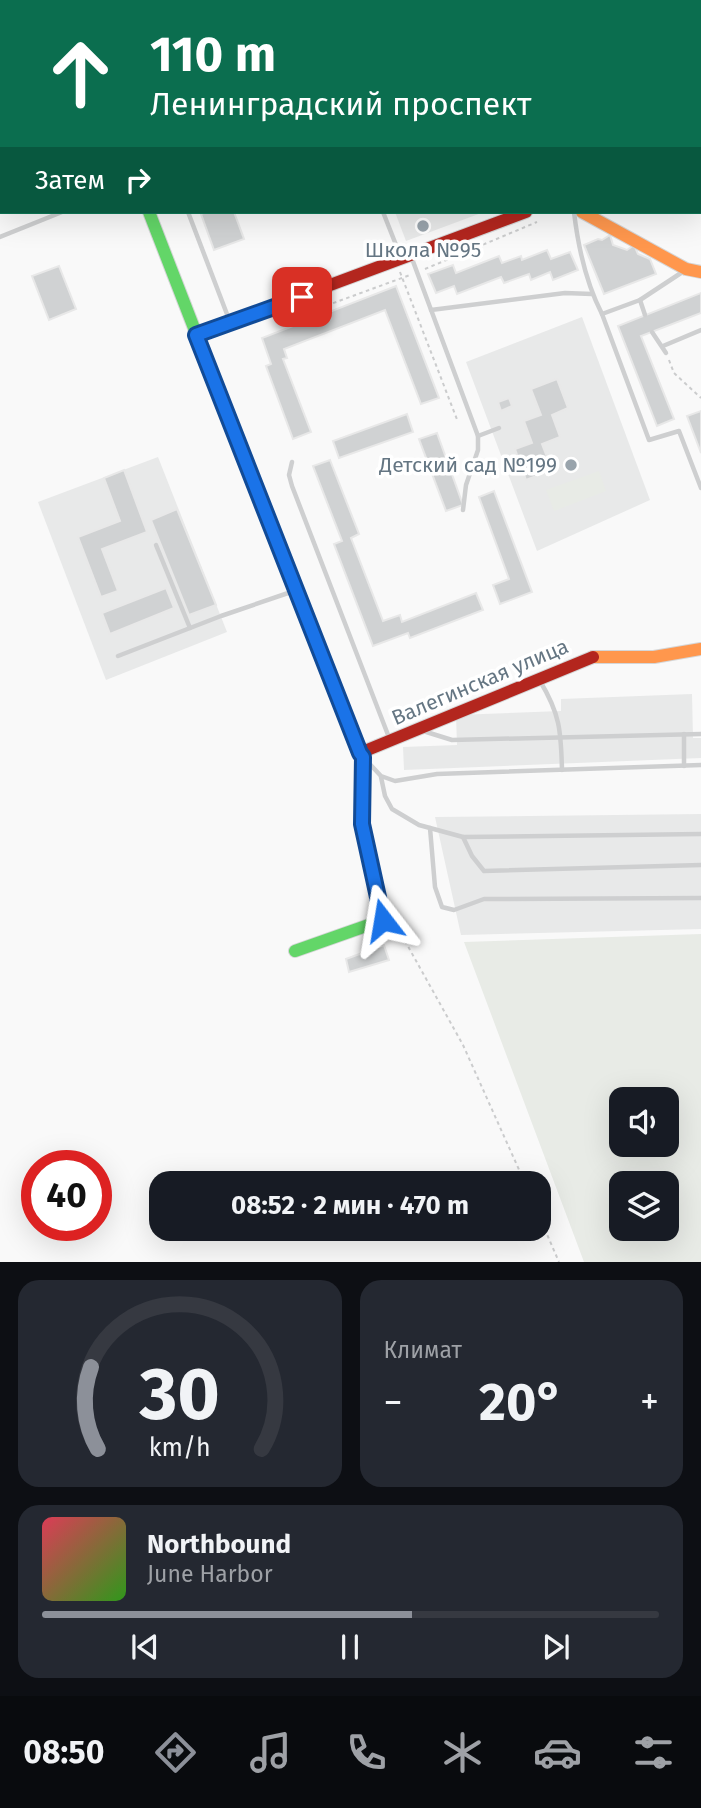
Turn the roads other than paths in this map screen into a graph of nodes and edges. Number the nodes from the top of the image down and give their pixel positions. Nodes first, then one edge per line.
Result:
1 (57, 214) edge
2 (150, 214) edge
3 (189, 214) edge
4 (384, 214) edge
5 (521, 214) edge
6 (574, 214) edge
7 (586, 214) edge
8 (0, 237) edge
9 (403, 259) junction
10 (686, 269) junction
11 (701, 272) edge
12 (592, 294) junction
13 (640, 300) junction
14 (432, 310) junction
15 (601, 314) junction
16 (645, 315) dead end
17 (230, 323) junction
18 (701, 330) edge
19 (652, 332) dead end
20 (196, 335) junction
21 (663, 346) junction
22 (666, 353) road end
23 (499, 428) dead end
24 (478, 436) junction
25 (292, 462) dead end
26 (701, 488) edge
27 (463, 510) dead end
28 (156, 545) dead end
29 (295, 591) junction
30 (190, 628) junction
31 (701, 649) edge
32 (118, 656) dead end
33 (539, 678) junction
34 (419, 729) junction
35 (701, 733) edge
36 (684, 734) junction
37 (561, 737) junction
38 (390, 741) junction
39 (362, 755) junction
40 (701, 765) edge
41 (684, 766) junction
42 (562, 770) junction
43 (381, 776) junction
44 (430, 828) junction
45 (701, 834) edge
46 (463, 837) junction
47 (701, 865) edge
48 (701, 898) edge
49 (295, 951) dead end

1 - 8 lane
2 - 20 street
3 - 17 lane
4 - 9 lane
5 - 9 street
6 - 12 lane
7 - 10 street
9 - 14 lane
9 - 17 street
10 - 11 street
10 - 13 lane
12 - 14 lane
12 - 15 lane
13 - 15 lane
13 - 16 lane
14 - 24 lane
15 - 26 lane
17 - 20 street
18 - 21 lane
19 - 21 lane
20 - 29 street
21 - 22 lane
23 - 24 lane
24 - 27 lane
25 - 38 lane
28 - 30 lane
29 - 30 lane
29 - 39 street
30 - 32 lane
31 - 33 street, Валегинская улица
33 - 34 street, Валегинская улица
33 - 37 lane
34 - 37 lane
34 - 38 street, Валегинская улица
35 - 36 lane
36 - 37 lane
36 - 41 lane
37 - 42 lane
38 - 39 street, Валегинская улица
39 - 43 lane
39 - 49 street
40 - 41 lane
41 - 42 lane
42 - 43 lane
43 - 44 lane
44 - 46 lane
44 - 48 lane
45 - 46 lane
46 - 47 lane

